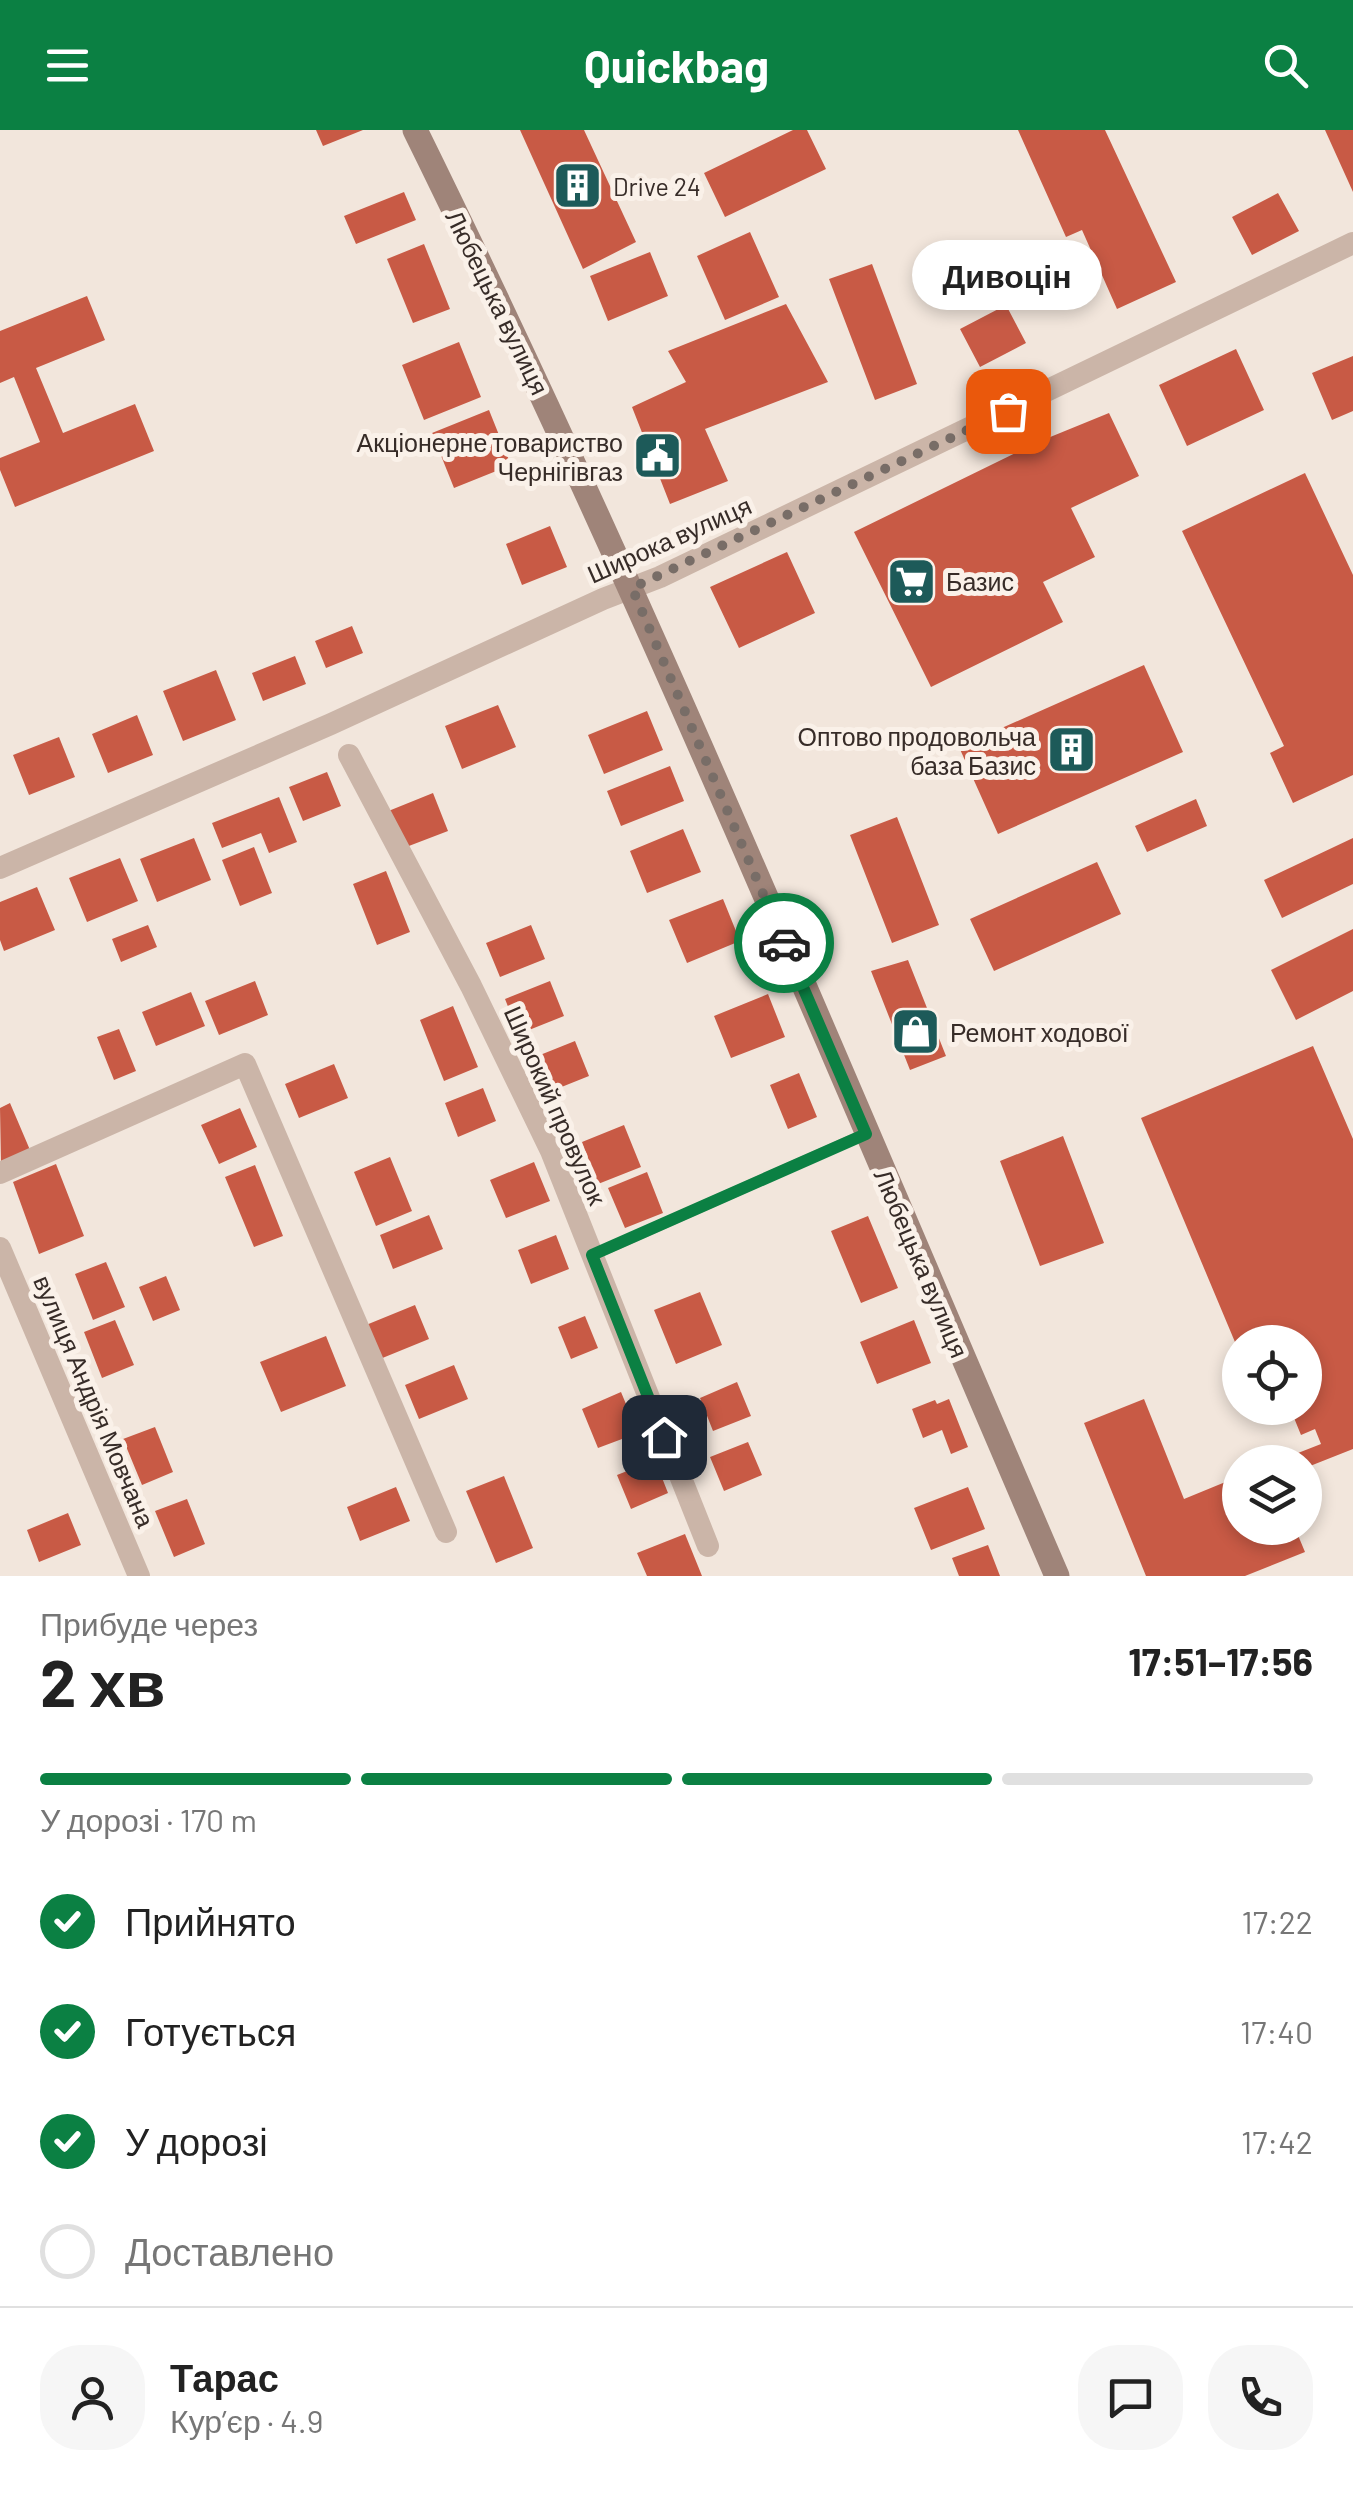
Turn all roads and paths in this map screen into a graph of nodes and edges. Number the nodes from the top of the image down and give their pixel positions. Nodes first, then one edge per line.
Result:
1 (415, 130) edge
2 (1353, 243) edge
3 (632, 588) junction
4 (350, 755) dead end
5 (0, 868) edge
6 (866, 1134) junction
7 (0, 1173) edge
8 (0, 1248) edge
9 (592, 1255) junction
10 (446, 1532) dead end
11 (708, 1546) dead end
12 (138, 1576) edge
13 (1056, 1576) edge

1 - 3 main road, Любецька вулиця
2 - 3 street, Широка вулиця
3 - 5 street, Широка вулиця
3 - 6 main road, Любецька вулиця
4 - 9 street, Широкий провулок
6 - 9 lane
6 - 13 main road, Любецька вулиця
7 - 10 street
8 - 12 street, вулиця Андрія Мовчана
9 - 11 street, Широкий провулок

